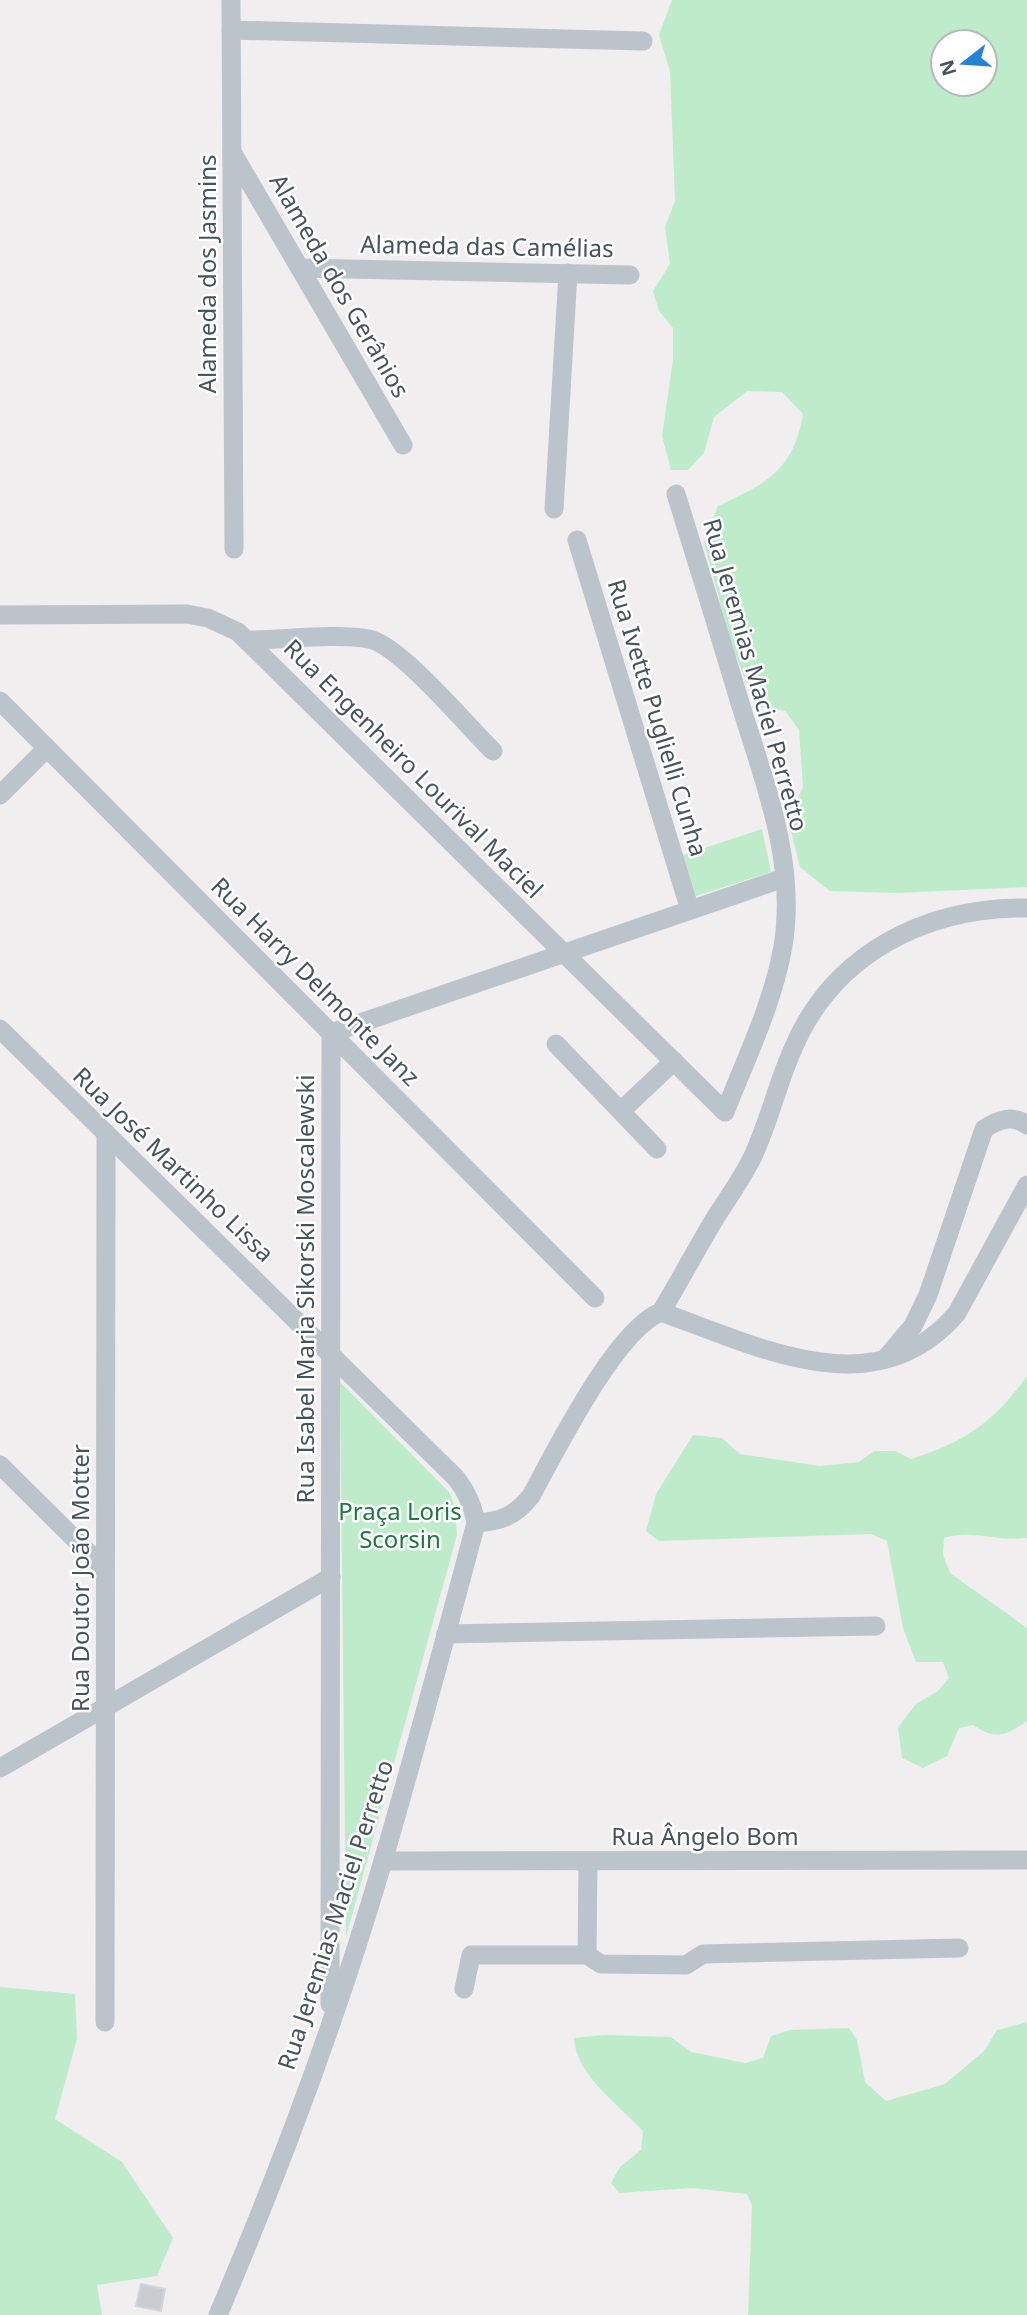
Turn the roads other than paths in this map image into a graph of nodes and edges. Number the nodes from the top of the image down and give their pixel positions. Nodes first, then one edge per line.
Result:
1 (231, 0) edge
2 (231, 30) junction
3 (643, 41) dead end
4 (232, 151) junction
5 (300, 268) junction
6 (568, 273) junction
7 (630, 275) dead end
8 (403, 444) dead end
9 (676, 494) dead end
10 (554, 509) dead end
11 (577, 540) dead end
12 (234, 549) dead end
13 (0, 615) edge
14 (249, 640) junction
15 (0, 701) edge
16 (47, 748) junction
17 (492, 751) dead end
18 (0, 795) edge
19 (784, 878) junction
20 (1027, 908) edge
21 (690, 910) junction
22 (565, 953) junction
23 (0, 1029) edge
24 (331, 1033) junction
25 (556, 1044) dead end
26 (674, 1061) junction
27 (622, 1110) junction
28 (725, 1112) joint
29 (1027, 1125) edge
30 (106, 1133) junction
31 (657, 1149) dead end
32 (1027, 1185) edge
33 (595, 1298) dead end
34 (661, 1312) junction
35 (331, 1352) junction
36 (886, 1358) junction
37 (0, 1465) edge
38 (475, 1523) junction
39 (105, 1569) junction
40 (331, 1577) junction
41 (876, 1626) dead end
42 (446, 1634) junction
43 (106, 1706) junction
44 (0, 1768) edge
45 (1027, 1860) edge
46 (383, 1861) junction
47 (588, 1862) junction
48 (959, 1948) dead end
49 (587, 1955) junction
50 (464, 1989) dead end
51 (105, 2022) dead end
52 (330, 2023) junction
53 (218, 2315) edge

1 - 2 street, Alameda dos Jasmins
2 - 3 street
2 - 4 street, Alameda dos Jasmins
4 - 5 street, Alameda dos Gerânios
4 - 12 street, Alameda dos Jasmins
5 - 6 street, Alameda das Camélias
5 - 8 street, Alameda dos Gerânios
6 - 7 street, Alameda das Camélias
6 - 10 street
9 - 19 street, Rua Jeremias Maciel Perretto
11 - 21 street, Rua Ivette Puglielli Cunha
13 - 14 street, Rua Engenheiro Lourival Maciel
14 - 17 street
14 - 22 street, Rua Engenheiro Lourival Maciel
15 - 16 street, Rua Harry Delmonte Janz
16 - 18 street
16 - 24 street, Rua Harry Delmonte Janz
19 - 21 street
19 - 28 street, Rua Jeremias Maciel Perretto
20 - 34 street
21 - 22 street
22 - 24 street
22 - 26 street, Rua Engenheiro Lourival Maciel
23 - 30 street, Rua José Martinho Lissa
24 - 33 street, Rua Harry Delmonte Janz
24 - 35 street, Rua Isabel Maria Sikorski Moscalewski
25 - 27 street
26 - 27 street
26 - 28 street, Rua Engenheiro Lourival Maciel
27 - 31 street
29 - 36 street
30 - 35 street, Rua José Martinho Lissa
30 - 39 street, Rua Doutor João Motter
32 - 36 street
34 - 36 street
34 - 38 street
35 - 38 street, Rua José Martinho Lissa
35 - 40 street, Rua Isabel Maria Sikorski Moscalewski
37 - 39 street
38 - 42 street, Rua Jeremias Maciel Perretto
39 - 43 street, Rua Doutor João Motter
40 - 43 street
40 - 52 street, Rua Isabel Maria Sikorski Moscalewski
41 - 42 street
42 - 46 street, Rua Jeremias Maciel Perretto
43 - 44 street
43 - 51 street, Rua Doutor João Motter
45 - 47 street, Rua Ângelo Bom
46 - 47 street, Rua Ângelo Bom
46 - 52 street, Rua Jeremias Maciel Perretto
47 - 49 street
48 - 49 street
49 - 50 street
52 - 53 street, Rua Jeremias Maciel Perretto

